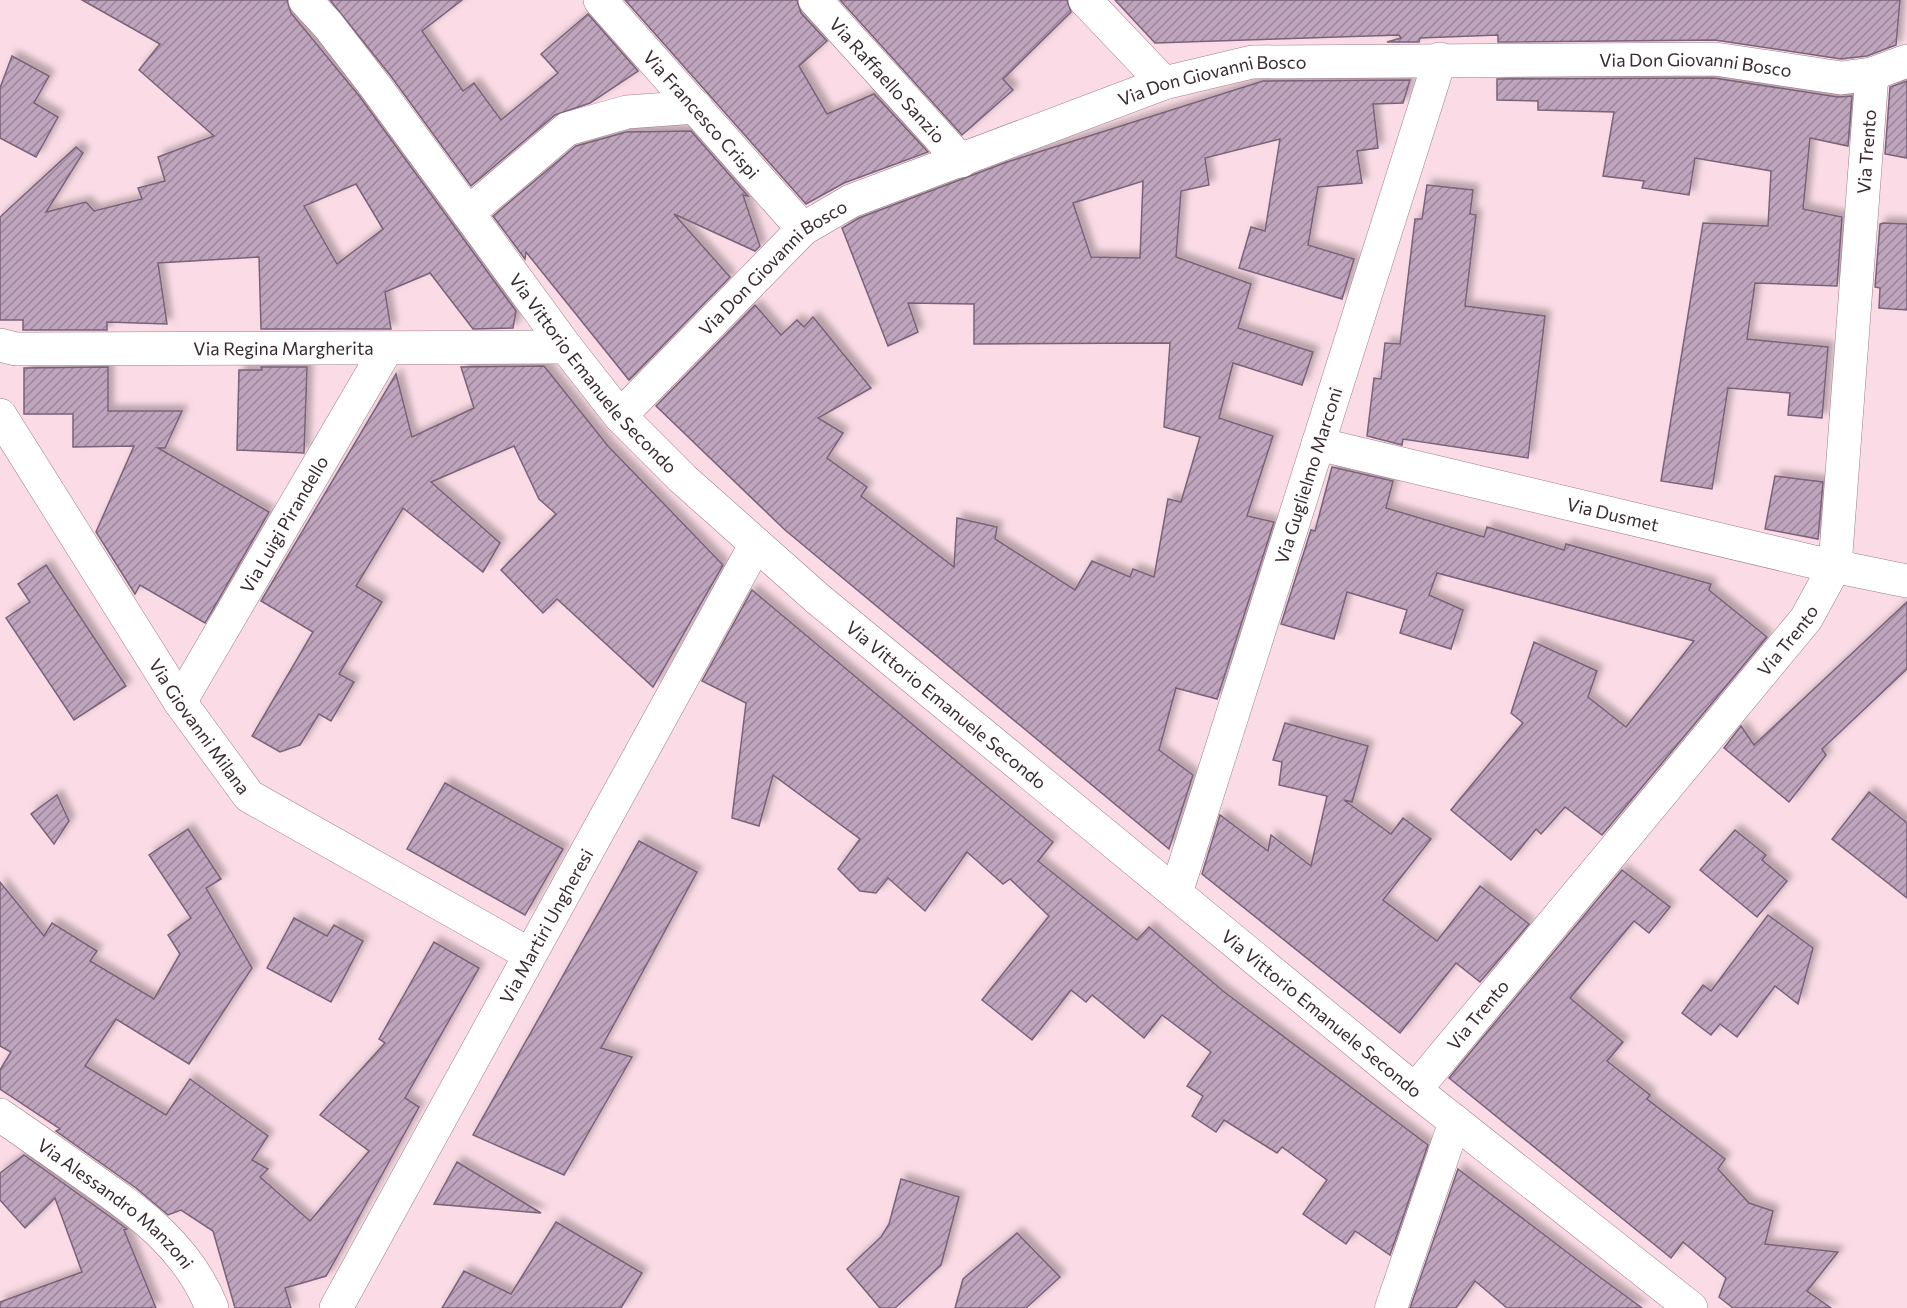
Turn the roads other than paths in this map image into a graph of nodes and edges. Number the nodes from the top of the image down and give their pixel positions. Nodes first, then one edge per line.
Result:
1 (305, 0) edge
2 (600, 0) edge
3 (815, 0) edge
4 (1085, 0) edge
5 (1440, 59) junction
6 (1907, 61) edge
7 (1872, 74) junction
8 (1164, 83) junction
9 (696, 107) junction
10 (961, 160) junction
11 (468, 213) junction
12 (803, 230) junction
13 (0, 345) edge
14 (566, 347) junction
15 (387, 348) junction
16 (0, 415) edge
17 (620, 416) junction
18 (1318, 444) junction
19 (756, 544) junction
20 (1835, 566) junction
21 (1907, 580) edge
22 (180, 702) junction
23 (1176, 893) junction
24 (529, 954) junction
25 (1415, 1090) junction
26 (0, 1114) edge
27 (1455, 1121) junction
28 (212, 1308) edge
29 (336, 1308) edge
30 (1390, 1308) edge
31 (1691, 1308) edge

1 - 11 street, Via Vittorio Emanuele Secondo
2 - 9 street, Via Francesco Crispi
3 - 10 street, Via Raffaello Sanzio
4 - 8 street
5 - 7 street, Via Don Giovanni Bosco
5 - 8 street, Via Don Giovanni Bosco
5 - 18 street, Via Guglielmo Marconi
6 - 7 street, Via Don Giovanni Bosco
7 - 20 street, Via Trento
8 - 10 street, Via Don Giovanni Bosco
9 - 11 street
9 - 12 street, Via Francesco Crispi
10 - 12 street, Via Don Giovanni Bosco
11 - 14 street, Via Vittorio Emanuele Secondo
12 - 17 street, Via Don Giovanni Bosco
13 - 15 street, Via Regina Margherita
14 - 15 street, Via Regina Margherita
14 - 17 street, Via Vittorio Emanuele Secondo
15 - 22 street, Via Luigi Pirandello
16 - 22 street, Via Giovanni Milana
17 - 19 street, Via Vittorio Emanuele Secondo
18 - 20 street, Via Dusmet
18 - 23 street, Via Guglielmo Marconi
19 - 23 street, Via Vittorio Emanuele Secondo
19 - 24 street, Via Martiri Ungheresi
20 - 21 street, Via Dusmet
20 - 25 street, Via Trento
22 - 24 street, Via Giovanni Milana
23 - 25 street, Via Vittorio Emanuele Secondo
24 - 29 street, Via Martiri Ungheresi
25 - 27 street, Via Vittorio Emanuele Secondo
26 - 28 street, Via Alessandro Manzoni
27 - 30 street
27 - 31 street, Via Vittorio Emanuele Secondo

